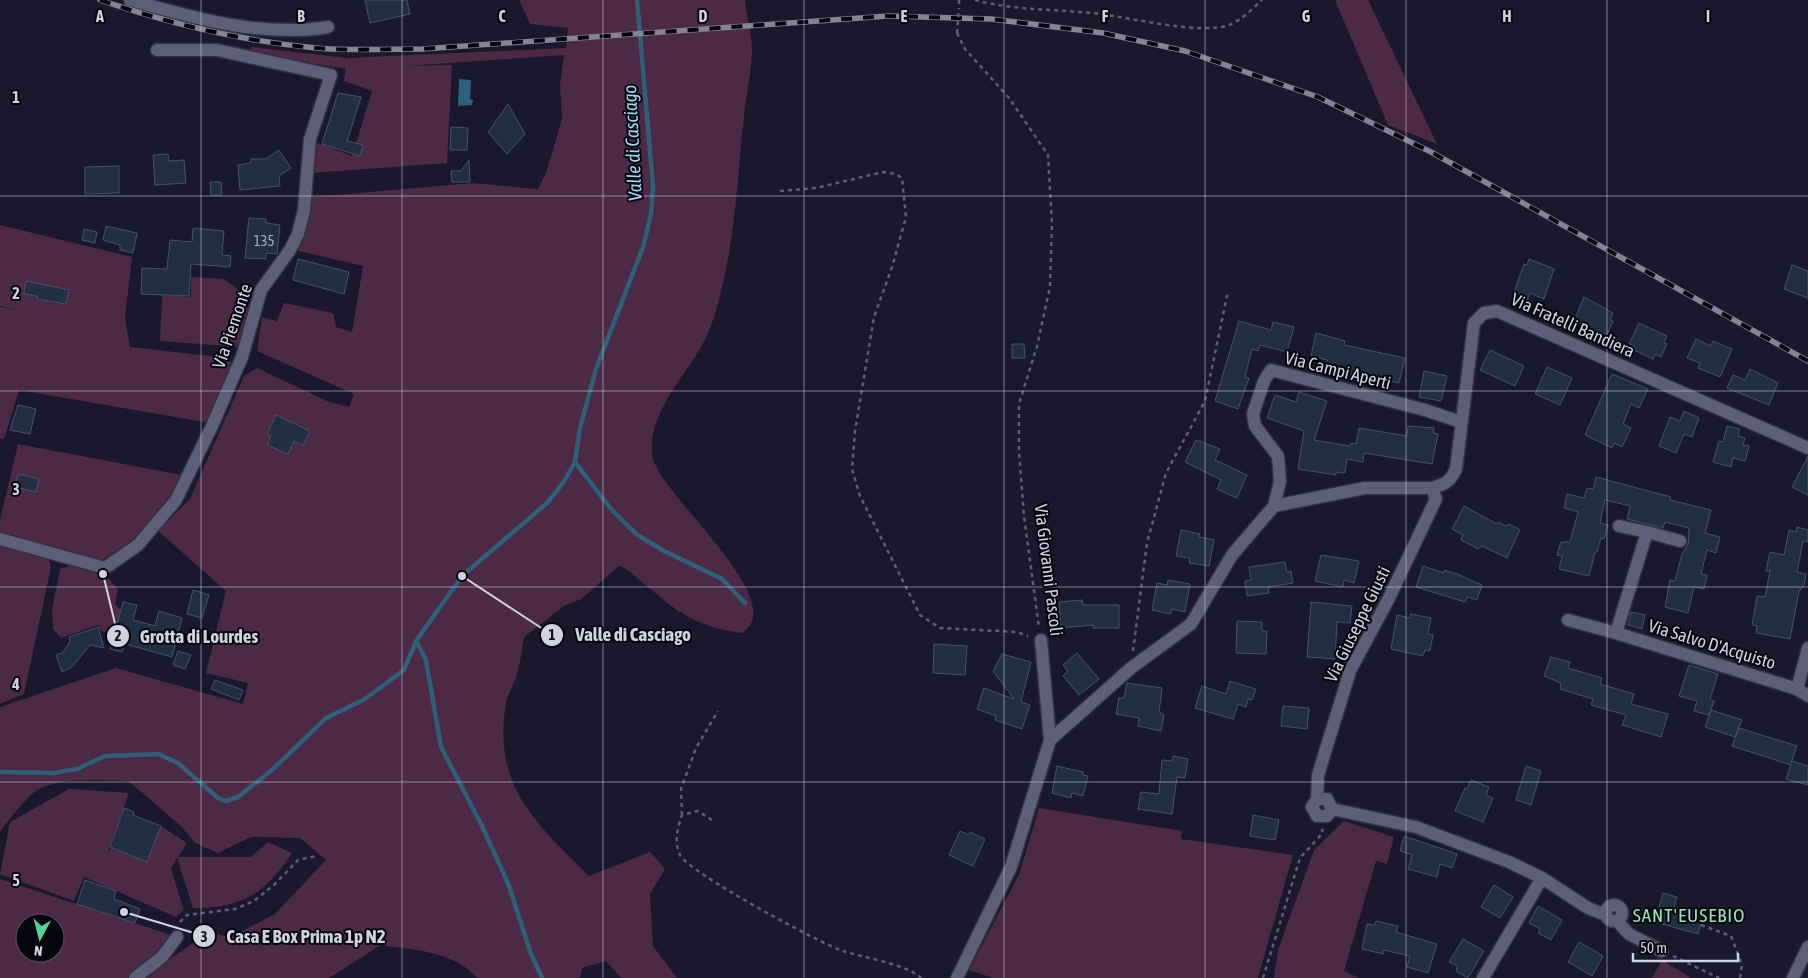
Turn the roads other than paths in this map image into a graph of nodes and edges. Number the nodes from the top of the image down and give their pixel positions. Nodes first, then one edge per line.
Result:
1 (130, 0) edge
2 (328, 27) dead end
3 (158, 50) dead end
4 (1461, 422) junction
5 (1808, 448) edge
6 (1434, 493) junction
7 (1274, 506) junction
8 (1619, 526) dead end
9 (1647, 532) junction
10 (0, 539) edge
11 (1680, 541) dead end
12 (1568, 620) dead end
13 (1616, 633) junction
14 (1040, 640) road end
15 (1808, 648) edge
16 (1802, 693) edge
17 (1050, 740) junction
18 (1542, 878) junction
19 (177, 937) dead end
20 (1808, 947) edge
21 (1662, 951) road end
22 (135, 978) edge
23 (958, 978) edge
24 (1483, 978) edge
25 (1793, 978) edge

1 - 2 street
3 - 10 street, Via Piemonte
4 - 5 street, Via Fratelli Bandiera
4 - 6 street, Via Fratelli Bandiera
4 - 7 street, Via Campi Aperti
6 - 7 street
6 - 18 street, Via Giuseppe Giusti
7 - 17 street
8 - 9 street
9 - 11 street
9 - 13 street
12 - 13 street, Via Salvo D'Acquisto
13 - 16 street, Via Salvo D'Acquisto
14 - 17 street, Via Giovanni Pascoli
15 - 16 street, Via Salvo D'Acquisto
17 - 23 street, Via Giovanni Pascoli
18 - 21 street
18 - 24 street
19 - 22 street
20 - 25 street

